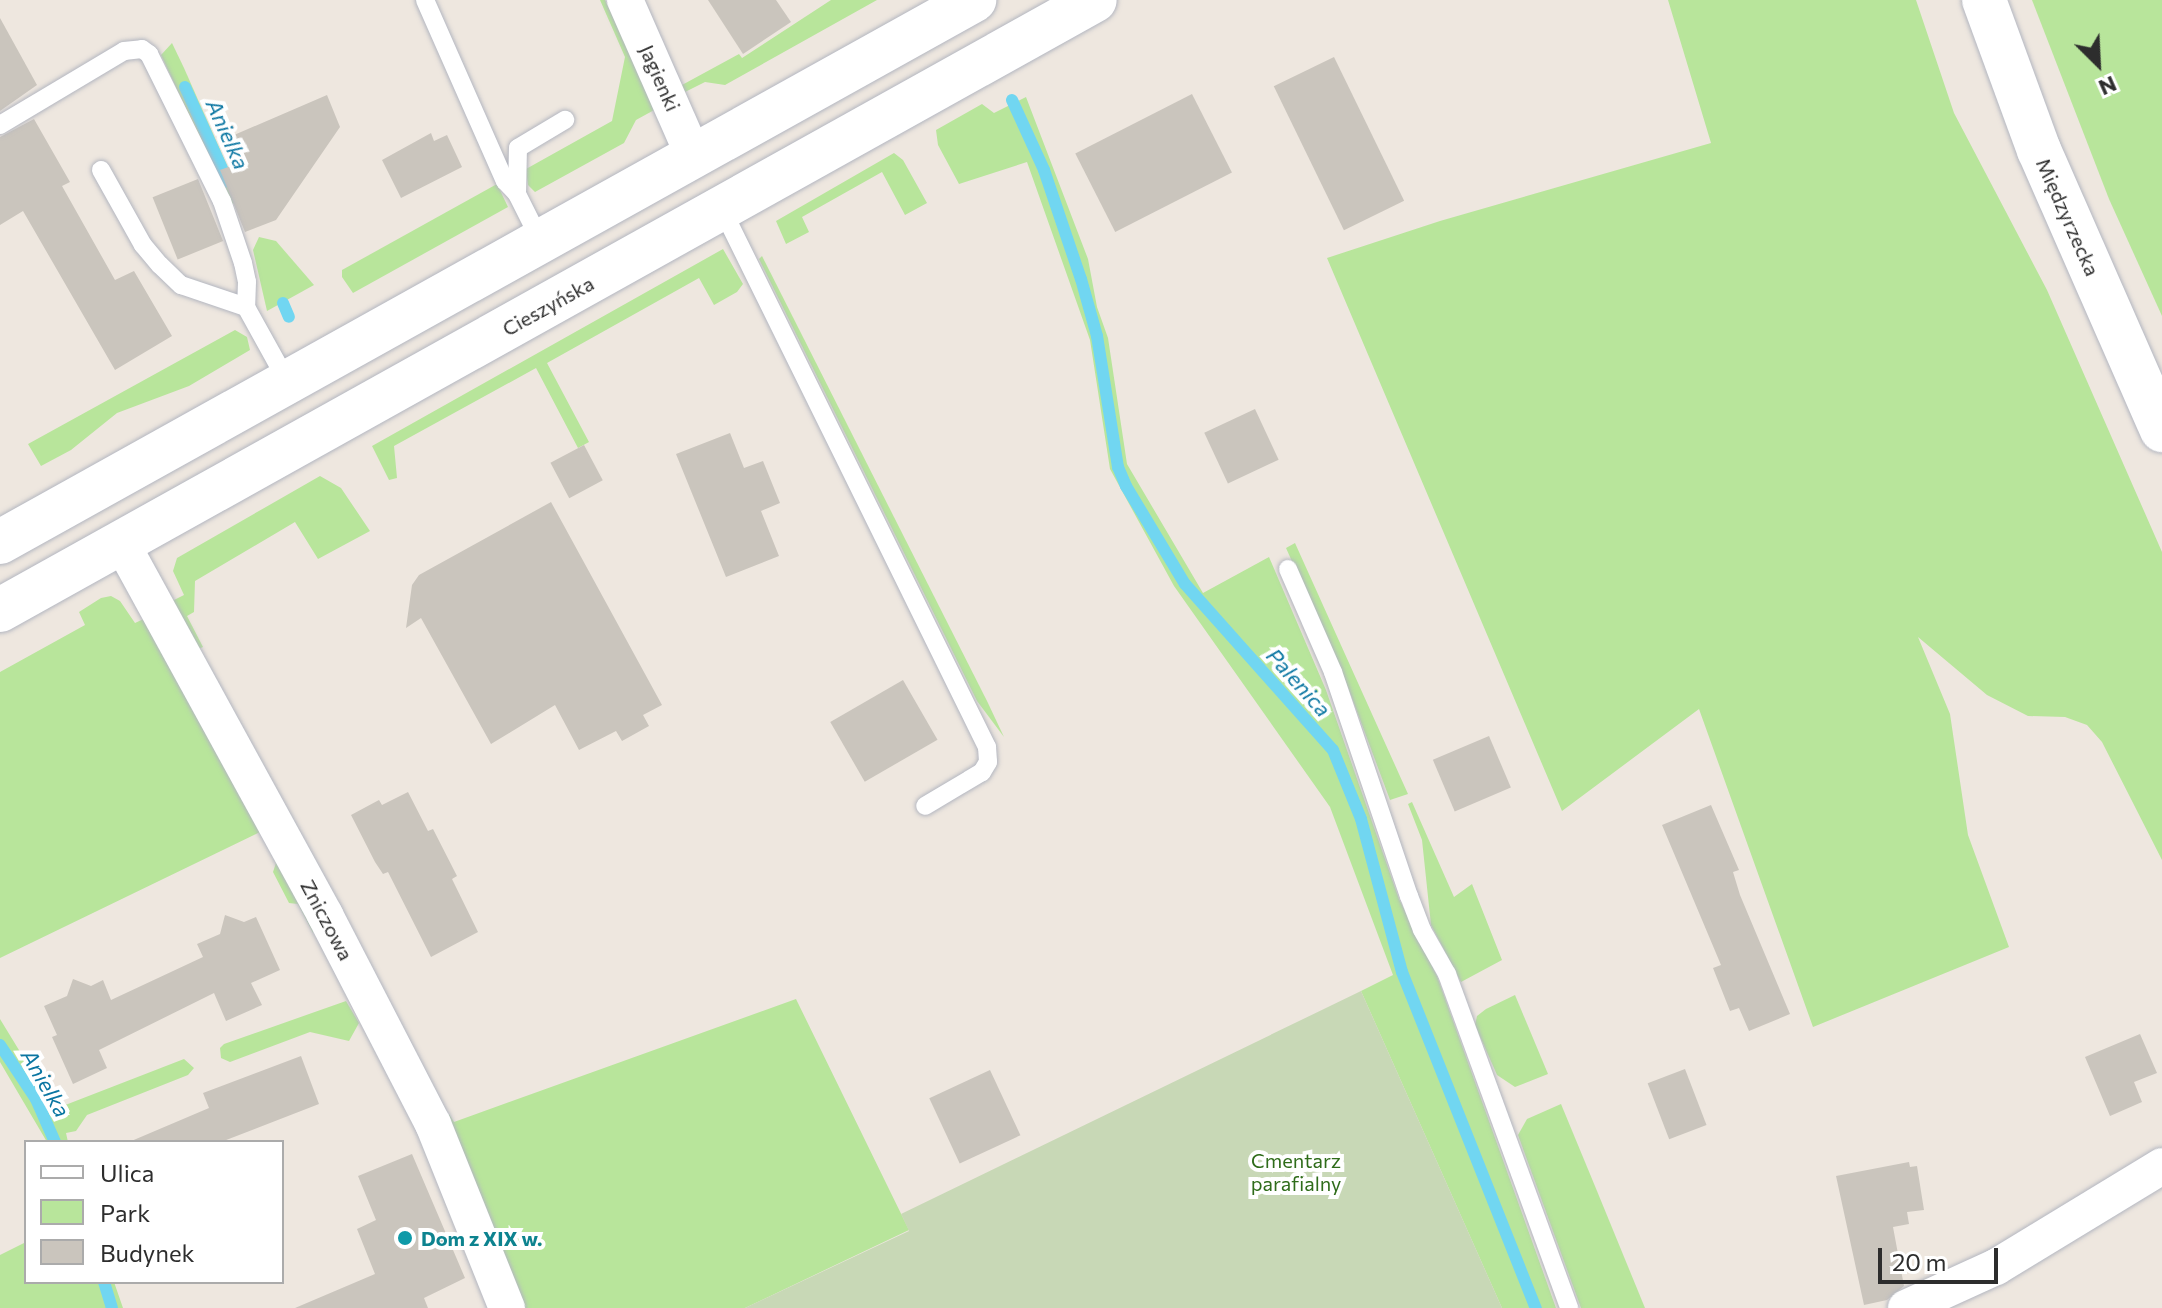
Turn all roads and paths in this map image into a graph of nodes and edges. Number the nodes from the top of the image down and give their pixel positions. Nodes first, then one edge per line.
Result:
1 (425, 0) edge
2 (625, 0) edge
3 (974, 0) edge
4 (1095, 0) edge
5 (1968, 0) edge
6 (1984, 0) edge
7 (565, 120) dead end
8 (0, 125) edge
9 (2039, 150) junction
10 (694, 157) junction
11 (101, 170) dead end
12 (517, 194) junction
13 (722, 209) junction
14 (541, 242) junction
15 (246, 307) junction
16 (288, 384) junction
17 (2162, 430) edge
18 (0, 542) edge
19 (122, 544) junction
20 (1288, 569) dead end
21 (0, 610) edge
22 (925, 806) dead end
23 (2162, 1166) edge
24 (507, 1308) edge
25 (1569, 1308) edge
26 (1906, 1308) edge

1 - 12 lane
2 - 10 street, Jagienki
3 - 10 main road
4 - 13 main road, Cieszyńska
5 - 9 main road
6 - 9 main road, Międzyrzecka
7 - 12 lane
8 - 15 lane
9 - 17 main road, Międzyrzecka
10 - 14 main road
11 - 15 lane
12 - 14 lane
13 - 19 main road, Cieszyńska
13 - 22 lane
14 - 16 main road
15 - 16 lane
16 - 18 main road
19 - 21 main road, Cieszyńska
19 - 24 street, Zniczowa
20 - 25 lane
23 - 26 street

